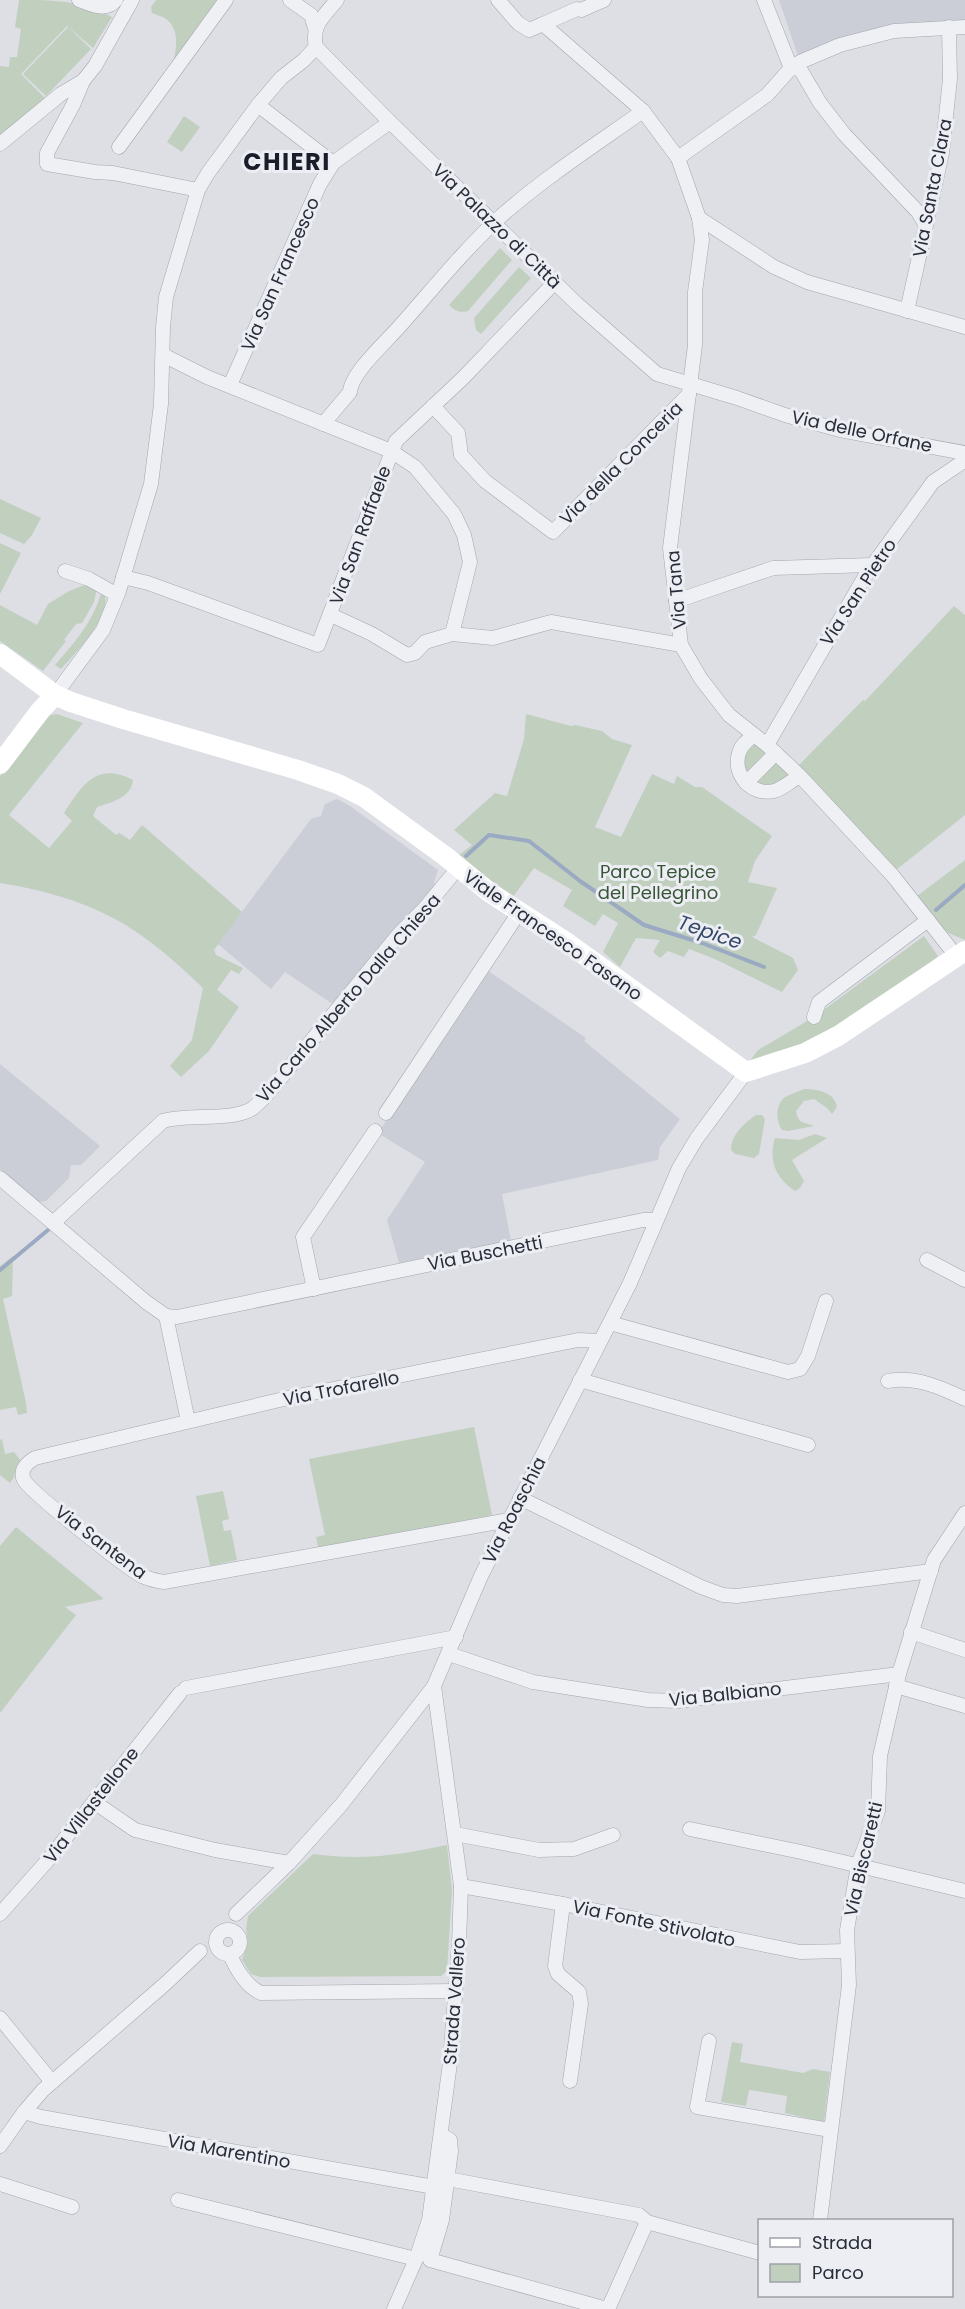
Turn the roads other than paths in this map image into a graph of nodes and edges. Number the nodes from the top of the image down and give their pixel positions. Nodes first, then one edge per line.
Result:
1 (79, 0) edge
2 (116, 0) edge
3 (132, 0) edge
4 (226, 0) edge
5 (290, 0) edge
6 (337, 0) edge
7 (498, 0) edge
8 (604, 0) edge
9 (764, 0) edge
10 (543, 24) junction
11 (949, 27) junction
12 (965, 27) edge
13 (315, 28) junction
14 (316, 47) junction
15 (790, 68) junction
16 (82, 81) junction
17 (258, 105) junction
18 (643, 111) junction
19 (390, 122) junction
20 (0, 144) edge
21 (118, 147) dead end
22 (678, 158) junction
23 (333, 163) junction
24 (198, 190) junction
25 (699, 218) junction
26 (495, 223) junction
27 (925, 224) junction
28 (555, 282) junction
29 (907, 311) junction
30 (965, 327) edge
31 (163, 355) junction
32 (230, 385) junction
33 (690, 390) junction
34 (433, 406) junction
35 (323, 424) junction
36 (393, 446) junction
37 (965, 453) edge
38 (872, 565) junction
39 (65, 572) dead end
40 (123, 577) junction
41 (112, 592) dead end
42 (676, 601) junction
43 (331, 615) junction
44 (452, 634) junction
45 (681, 645) junction
46 (0, 654) edge
47 (55, 695) junction
48 (754, 735) junction
49 (772, 749) junction
50 (0, 764) edge
51 (795, 779) dead end
52 (746, 783) junction
53 (458, 868) junction
54 (520, 911) junction
55 (928, 920) junction
56 (962, 959) edge
57 (814, 1017) dead end
58 (746, 1072) junction
59 (386, 1113) dead end
60 (375, 1131) dead end
61 (0, 1178) edge
62 (656, 1220) junction
63 (54, 1222) junction
64 (927, 1260) dead end
65 (965, 1280) edge
66 (314, 1289) junction
67 (826, 1301) dead end
68 (166, 1316) junction
69 (610, 1323) junction
70 (600, 1341) junction
71 (580, 1380) junction
72 (888, 1381) dead end
73 (965, 1399) edge
74 (188, 1421) junction
75 (808, 1445) dead end
76 (520, 1498) junction
77 (965, 1513) edge
78 (509, 1520) junction
79 (931, 1571) junction
80 (911, 1632) junction
81 (456, 1637) junction
82 (965, 1650) edge
83 (448, 1654) junction
84 (898, 1680) junction
85 (434, 1686) junction
86 (965, 1706) edge
87 (93, 1802) junction
88 (690, 1829) dead end
89 (455, 1834) junction
90 (613, 1835) dead end
91 (289, 1863) junction
92 (858, 1865) junction
93 (461, 1886) junction
94 (965, 1892) edge
95 (563, 1904) junction
96 (0, 1914) edge
97 (226, 1941) junction
98 (847, 1951) junction
99 (455, 1991) junction
100 (0, 2018) edge
101 (709, 2041) dead end
102 (570, 2081) dead end
103 (52, 2082) junction
104 (24, 2112) junction
105 (830, 2130) junction
106 (442, 2135) junction
107 (0, 2146) edge
108 (448, 2179) junction
109 (0, 2184) edge
110 (434, 2187) junction
111 (178, 2200) dead end
112 (72, 2207) dead end
113 (820, 2219) edge
114 (647, 2222) junction
115 (758, 2253) edge
116 (416, 2259) junction
117 (394, 2309) edge
118 (607, 2309) edge

1 - 2 street
3 - 16 street
4 - 21 street
5 - 13 street
6 - 13 street
7 - 10 street
8 - 10 street
9 - 15 street
10 - 18 street, Via Tana
11 - 12 street
11 - 15 street
11 - 27 street, Via Santa Clara
13 - 14 street
14 - 17 street
14 - 19 street, Via Palazzo di Città
15 - 22 street
15 - 27 street
16 - 20 street
16 - 24 street
17 - 23 street
17 - 24 street
18 - 22 street, Via Tana
18 - 26 street
19 - 23 street, Via San Francesco
19 - 26 street, Via Palazzo di Città
22 - 25 street, Via Tana
23 - 32 street, Via San Francesco
24 - 31 street
25 - 29 street
25 - 33 street, Via Tana
26 - 28 street, Via Palazzo di Città
26 - 35 street
27 - 29 street, Via Santa Clara
28 - 33 street, Via Palazzo di Città
28 - 34 street, Via San Raffaele
29 - 30 street
31 - 32 street
31 - 40 street
32 - 35 street
33 - 34 street, Via della Conceria
33 - 37 street, Via delle Orfane
33 - 42 street, Via Tana
34 - 36 street, Via San Raffaele
35 - 36 street
36 - 43 street, Via San Raffaele
36 - 44 street
37 - 38 street, Via San Pietro
38 - 42 street
38 - 49 street, Via San Pietro
39 - 41 street
40 - 43 street, Via San Raffaele
40 - 47 street
42 - 45 street, Via Tana
43 - 44 street
44 - 45 street
45 - 48 street, Via Tana
46 - 47 street, Viale Francesco Fasano
47 - 50 street
47 - 53 street, Viale Francesco Fasano
48 - 49 street, Via Tana
48 - 52 street
49 - 52 street, Via San Pietro
49 - 55 street, Via Tana
51 - 52 street
53 - 54 street, Viale Francesco Fasano
53 - 63 street, Via Carlo Alberto Dalla Chiesa
54 - 58 street, Viale Francesco Fasano
54 - 59 street
55 - 56 street, Via Tana
55 - 57 street
56 - 58 street
58 - 62 street, Via Roaschia
60 - 66 street
61 - 63 street
62 - 66 street, Via Buschetti
62 - 69 street, Via Roaschia
63 - 68 street
64 - 65 street
66 - 68 street, Via Buschetti
67 - 69 street
68 - 74 street
69 - 70 street, Via Roaschia
70 - 71 street, Via Roaschia
70 - 74 street, Via Trofarello
71 - 75 street
71 - 76 street, Via Roaschia
72 - 73 street
74 - 78 street, Via Santena
76 - 78 street, Via Roaschia
76 - 79 street
77 - 79 street, Via Biscaretti
78 - 81 street, Via Roaschia
79 - 80 street, Via Biscaretti
80 - 82 street
80 - 84 street, Via Biscaretti
81 - 83 street, Via Roaschia
81 - 87 street, Via Villastellone
83 - 84 street, Via Balbiano
83 - 85 street, Via Roaschia
84 - 86 street
84 - 92 street, Via Biscaretti
85 - 89 street, Strada Vallero
85 - 91 street, Via Roaschia
87 - 91 street
87 - 96 street, Via Villastellone
88 - 92 street
89 - 90 street
89 - 93 street, Strada Vallero
91 - 97 street, Via Roaschia
92 - 94 street
92 - 98 street, Via Biscaretti
93 - 95 street, Via Fonte Stivolato
93 - 99 street, Strada Vallero
95 - 98 street, Via Fonte Stivolato
95 - 102 street
97 - 99 street
97 - 103 street
98 - 105 street, Via Biscaretti
99 - 106 street, Strada Vallero
100 - 103 street
101 - 105 street
103 - 104 street
104 - 107 street
104 - 110 street, Via Marentino
105 - 113 street, Via Biscaretti
106 - 108 street
106 - 110 street, Strada Vallero
108 - 114 street
108 - 118 street
109 - 112 street
110 - 116 street, Strada Vallero
111 - 116 street
114 - 115 street
114 - 118 street
116 - 117 street, Strada Vallero

